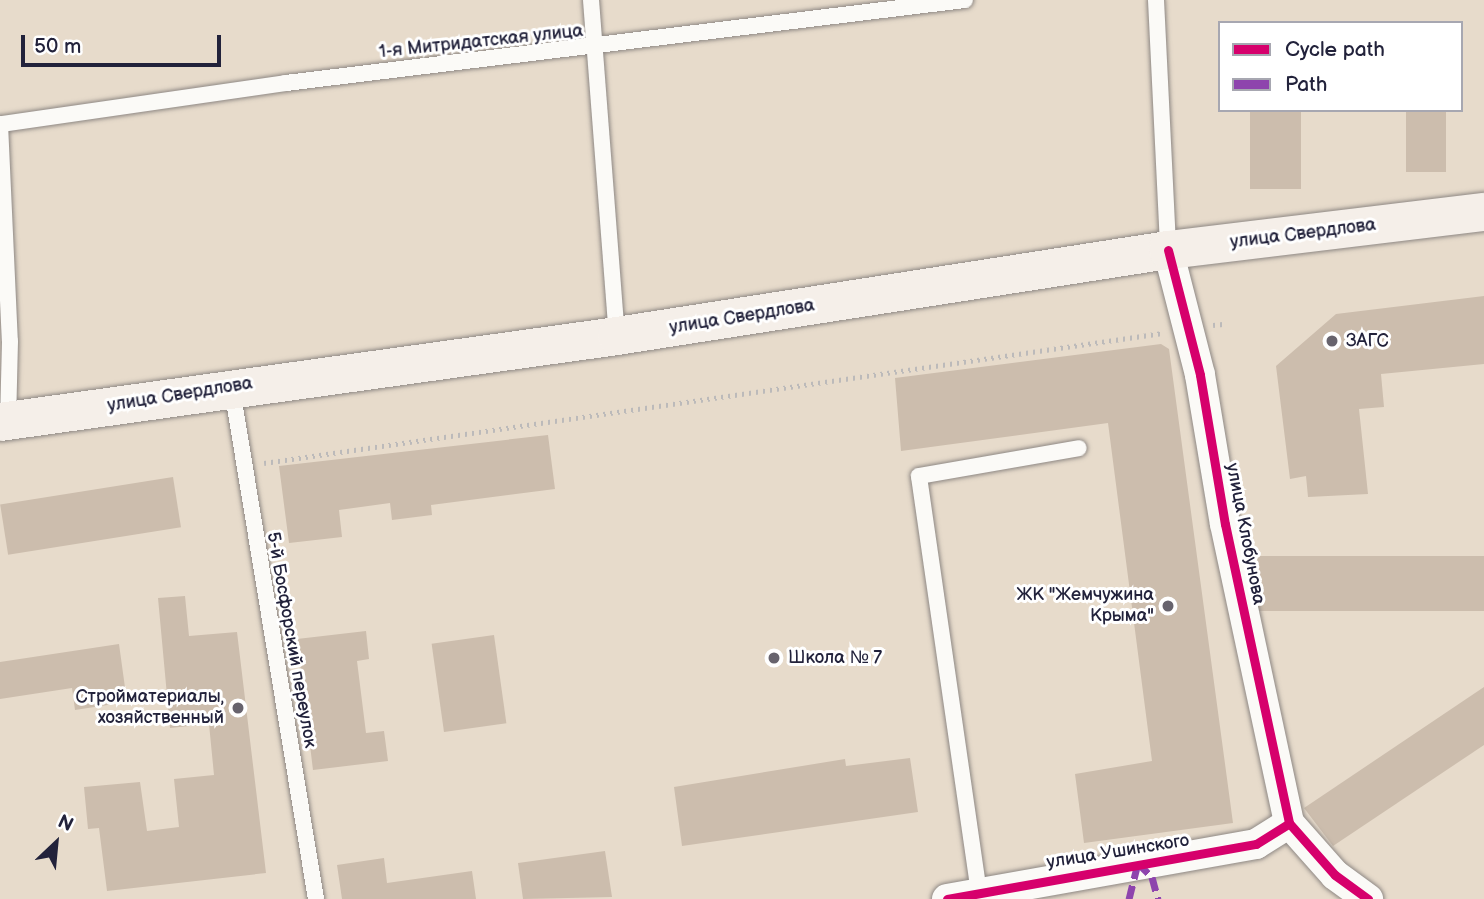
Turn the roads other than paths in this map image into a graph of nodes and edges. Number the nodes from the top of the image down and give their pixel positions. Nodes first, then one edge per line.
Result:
1 (592, 0) edge
2 (965, 0) edge
3 (1156, 0) edge
4 (596, 48) junction
5 (1, 124) edge
6 (1484, 212) edge
7 (1168, 250) junction
8 (617, 336) junction
9 (232, 387) junction
10 (4, 422) edge
11 (1079, 448) dead end
12 (1289, 823) junction
13 (979, 893) junction
14 (316, 899) edge
15 (947, 899) edge
16 (1368, 899) edge

1 - 4 lane
2 - 4 lane, 1-я Митридатская улица
3 - 7 lane
4 - 5 lane, 1-я Митридатская улица
4 - 8 lane
5 - 10 lane
6 - 7 main road, улица Свердлова
7 - 8 main road, улица Свердлова
7 - 12 street, улица Клобунова
8 - 9 main road, улица Свердлова
9 - 10 main road, улица Свердлова
9 - 14 lane, 5-й Босфорский переулок
11 - 13 lane
12 - 13 street, улица Ушинского
12 - 16 street
13 - 15 street, улица Ушинского

